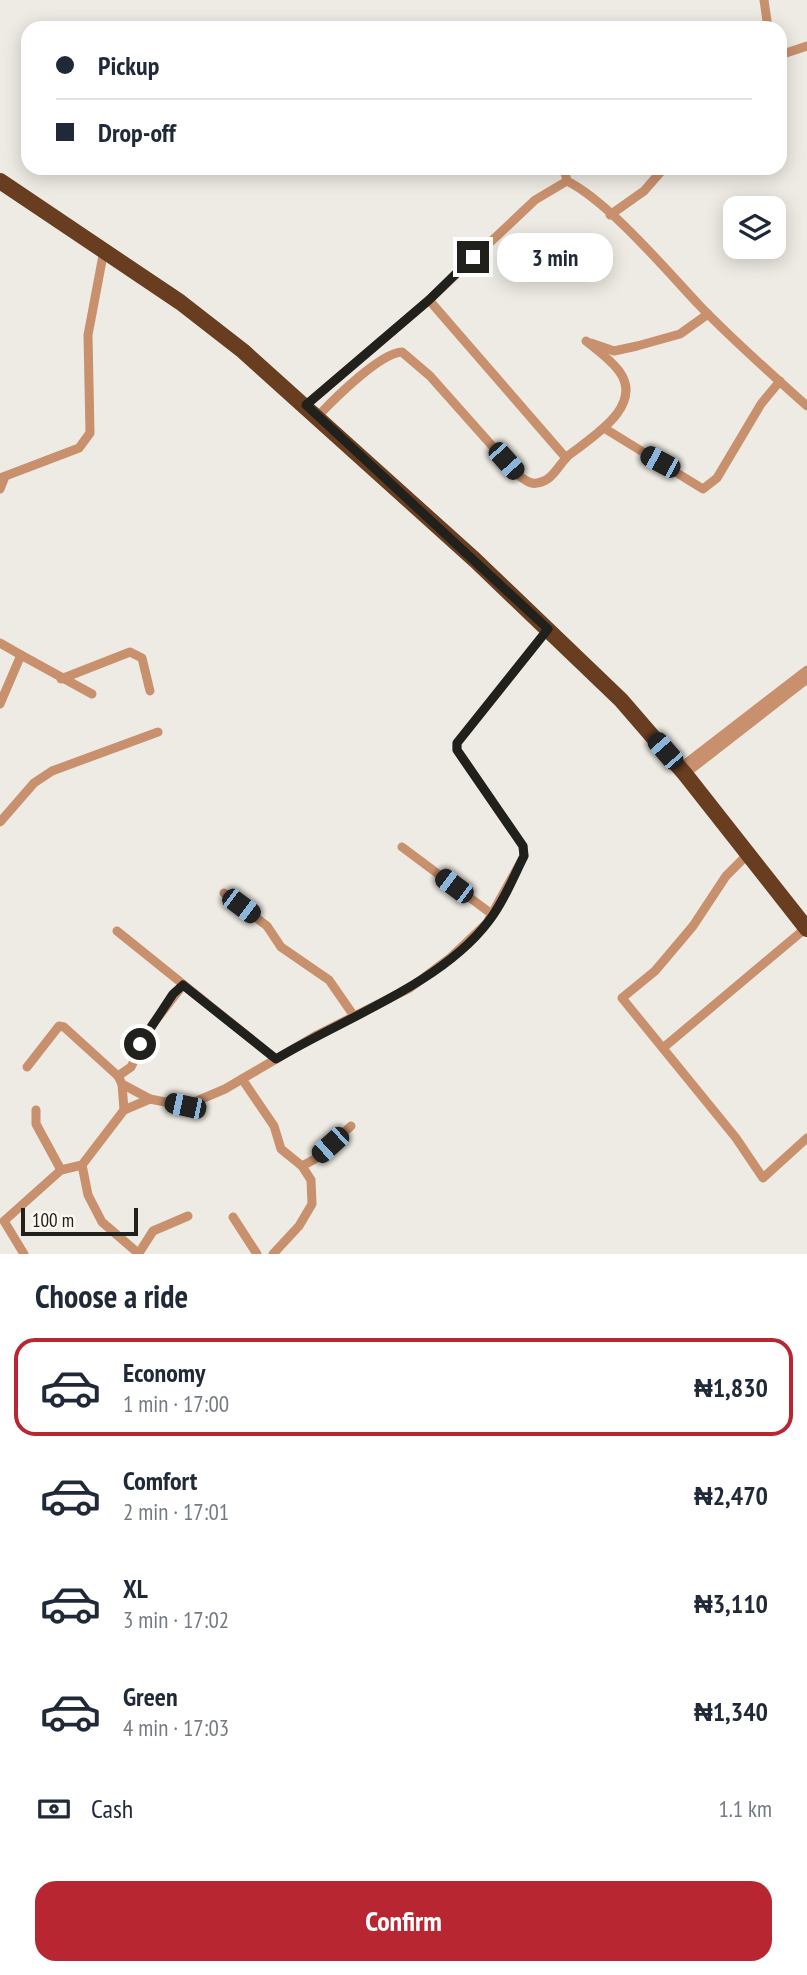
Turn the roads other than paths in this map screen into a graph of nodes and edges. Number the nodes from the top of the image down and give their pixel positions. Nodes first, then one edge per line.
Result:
1 (764, 0) edge
2 (767, 21) edge
3 (807, 46) edge
4 (787, 53) edge
5 (565, 175) edge
6 (658, 175) edge
7 (0, 181) edge
8 (566, 181) junction
9 (610, 215) junction
10 (104, 250) junction
11 (429, 300) junction
12 (708, 314) junction
13 (780, 381) junction
14 (807, 406) edge
15 (312, 410) junction
16 (604, 428) junction
17 (566, 458) junction
18 (2, 479) edge
19 (0, 489) edge
20 (548, 629) junction
21 (0, 643) edge
22 (21, 655) junction
23 (807, 670) edge
24 (61, 679) junction
25 (804, 681) edge
26 (150, 691) dead end
27 (92, 694) dead end
28 (0, 704) edge
29 (158, 732) dead end
30 (682, 771) junction
31 (0, 822) edge
32 (402, 847) dead end
33 (748, 854) junction
34 (224, 893) dead end
35 (493, 915) junction
36 (807, 928) edge
37 (117, 931) dead end
38 (183, 985) junction
39 (354, 1016) junction
40 (663, 1048) junction
41 (276, 1059) junction
42 (27, 1067) dead end
43 (242, 1079) junction
44 (120, 1080) junction
45 (150, 1099) junction
46 (36, 1110) dead end
47 (124, 1110) junction
48 (351, 1126) dead end
49 (807, 1138) edge
50 (82, 1166) junction
51 (302, 1166) junction
52 (61, 1170) junction
53 (188, 1216) dead end
54 (233, 1217) dead end
55 (2, 1222) edge
56 (24, 1254) edge
57 (139, 1254) edge
58 (257, 1254) edge
59 (273, 1254) edge

1 - 2 street
3 - 4 street
5 - 8 street
6 - 9 street
7 - 10 highway
8 - 9 street
8 - 11 street
9 - 12 street
10 - 15 highway
10 - 18 street
11 - 15 street
11 - 17 street
12 - 13 street
12 - 16 street
13 - 14 street
13 - 16 street
15 - 17 street
15 - 20 highway
16 - 17 street
18 - 19 street
20 - 30 highway
20 - 35 street
21 - 22 street
22 - 24 street
22 - 28 street
23 - 25 street
24 - 26 street
24 - 27 street
25 - 30 street
29 - 31 street
30 - 33 highway
32 - 35 street
33 - 36 highway
33 - 40 street
34 - 39 street
35 - 39 street
36 - 40 street
37 - 38 street
38 - 41 street
38 - 44 street
39 - 41 street
40 - 49 street
41 - 43 street
42 - 44 street
43 - 45 street
43 - 51 street
44 - 45 street
44 - 47 street
45 - 47 street
46 - 52 street
47 - 50 street
48 - 51 street
50 - 52 street
50 - 57 street
51 - 59 street
52 - 55 street
53 - 57 street
54 - 58 street
55 - 56 street

